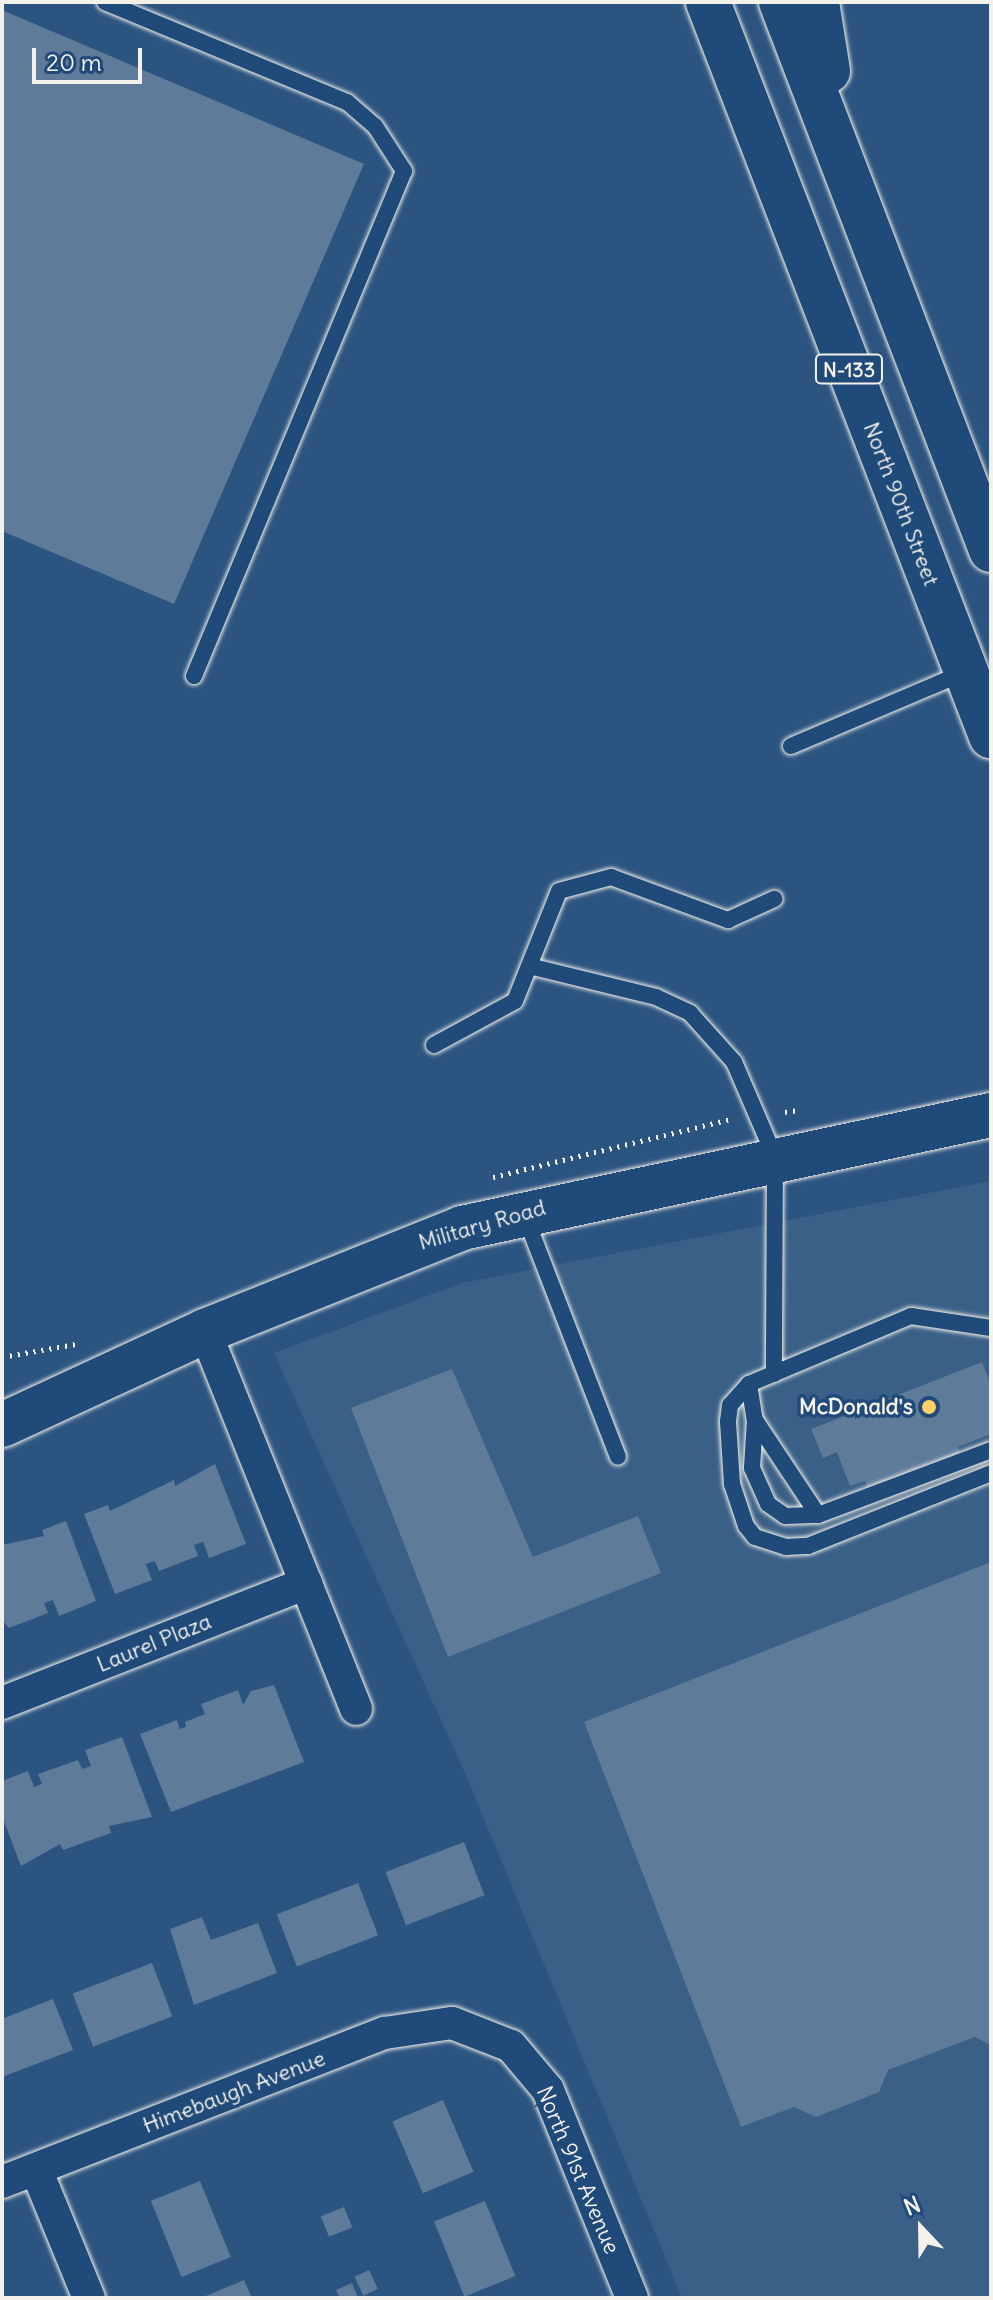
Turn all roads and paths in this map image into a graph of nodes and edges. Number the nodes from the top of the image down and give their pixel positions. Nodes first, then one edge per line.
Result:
1 (105, 2) edge
2 (708, 2) edge
3 (781, 2) edge
4 (817, 2) edge
5 (848, 171) junction
6 (991, 550) edge
7 (965, 672) junction
8 (194, 676) dead end
9 (991, 736) edge
10 (791, 746) dead end
11 (774, 899) dead end
12 (529, 966) junction
13 (434, 1045) dead end
14 (991, 1115) edge
15 (775, 1157) junction
16 (522, 1211) junction
17 (991, 1328) edge
18 (205, 1331) junction
19 (81, 1343) dead end
20 (2, 1357) edge
21 (774, 1374) junction
22 (749, 1384) junction
23 (755, 1420) junction
24 (2, 1425) edge
25 (991, 1450) edge
26 (618, 1457) dead end
27 (991, 1473) edge
28 (818, 1515) junction
29 (306, 1583) junction
30 (2, 1703) edge
31 (356, 1709) dead end
32 (471, 2027) joint
33 (36, 2169) junction
34 (2, 2182) edge
35 (89, 2298) edge
36 (632, 2298) edge

1 - 8 lane
2 - 7 main road, North 90th Street / N-133
3 - 5 main road, N-133
4 - 5 main road
5 - 6 main road, N-133
7 - 9 main road, North 90th Street / N-133
7 - 10 lane
11 - 12 lane
12 - 13 lane
12 - 15 lane
14 - 15 main road, Military Road
15 - 16 main road, Military Road
15 - 21 lane
16 - 18 main road, Military Road
16 - 26 lane
17 - 21 lane
18 - 24 main road, Military Road
18 - 29 street
19 - 20 path
21 - 22 lane
22 - 23 lane
22 - 27 lane
23 - 28 lane
23 - 28 lane
25 - 28 lane
29 - 30 street, Laurel Plaza
29 - 31 street
32 - 33 street, Himebaugh Avenue
32 - 36 street, North 91st Avenue
33 - 34 street, Himebaugh Avenue
33 - 35 street

